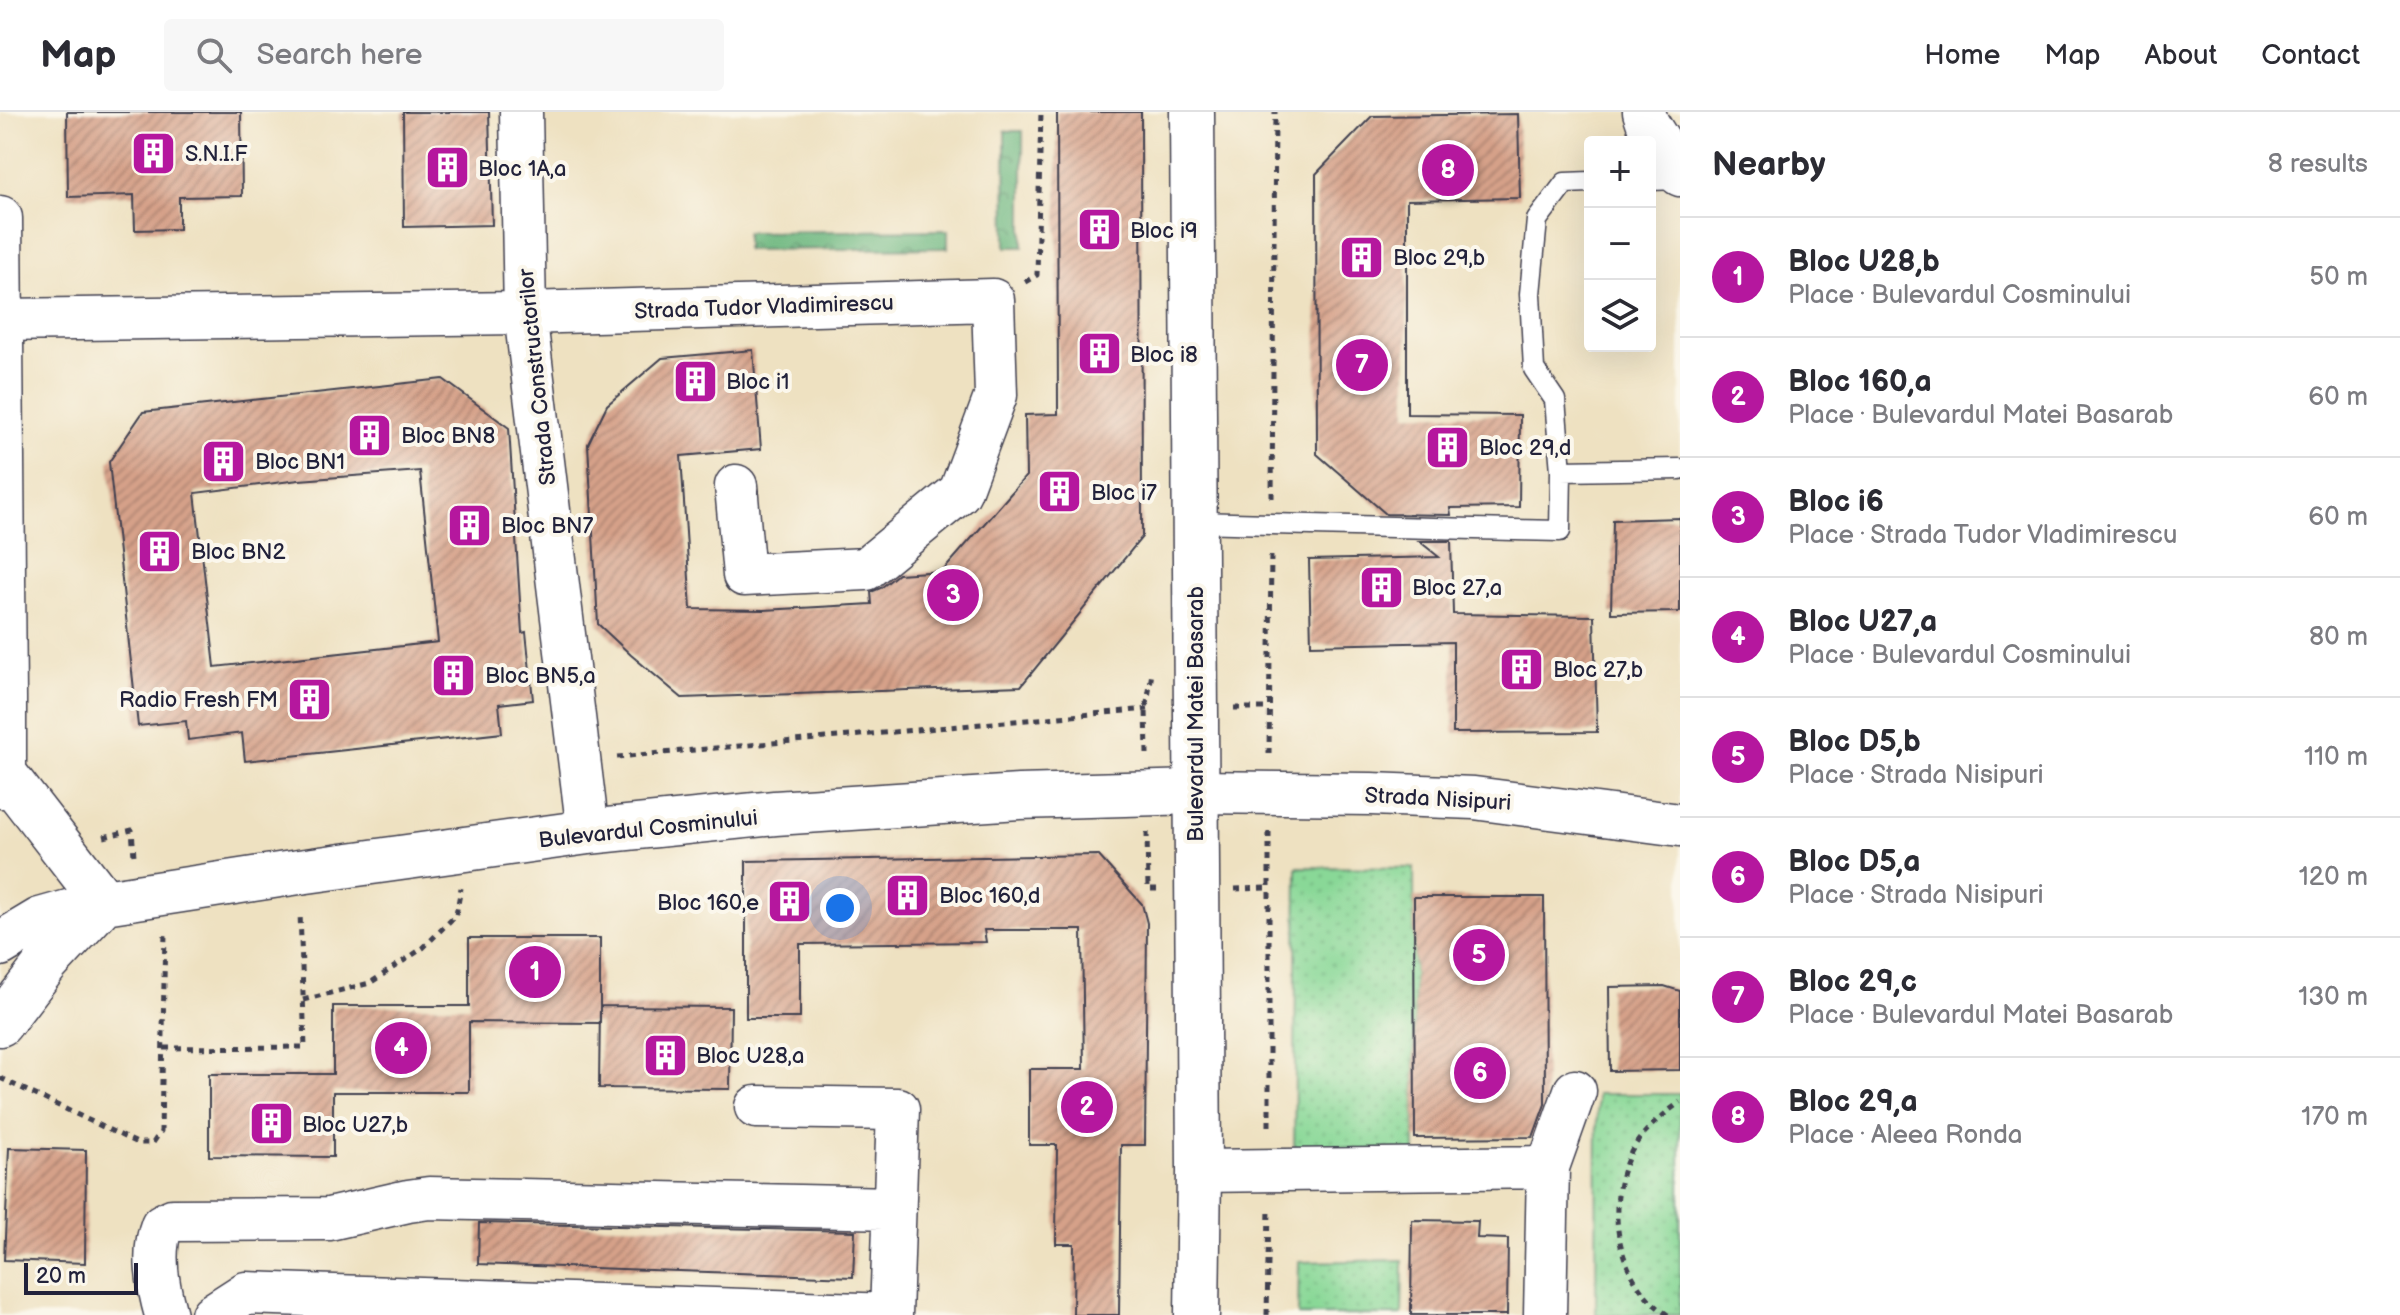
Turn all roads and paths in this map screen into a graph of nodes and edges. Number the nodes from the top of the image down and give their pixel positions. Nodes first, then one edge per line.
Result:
1 (521, 112) edge
2 (1041, 112) edge
3 (1192, 112) edge
4 (1275, 112) edge
5 (1644, 112) edge
6 (1680, 177) edge
7 (1656, 179) edge
8 (1584, 182) edge
9 (0, 218) edge
10 (993, 300) junction
11 (525, 313) junction
12 (2, 320) junction
13 (2, 408) edge
14 (1680, 469) edge
15 (1561, 471) junction
16 (736, 486) dead end
17 (1194, 522) junction
18 (1271, 524) junction
19 (2, 698) edge
20 (1269, 708) dead end
21 (1146, 709) dead end
22 (581, 760) junction
23 (2, 779) edge
24 (1195, 792) junction
25 (1147, 793) junction
26 (1680, 825) edge
27 (588, 832) junction
28 (456, 851) junction
29 (299, 872) junction
30 (1269, 888) dead end
31 (1148, 889) dead end
32 (121, 899) junction
33 (0, 944) edge
34 (303, 1000) junction
35 (0, 1024) edge
36 (164, 1048) junction
37 (0, 1078) edge
38 (1575, 1091) dead end
39 (1680, 1102) edge
40 (756, 1107) dead end
41 (1548, 1167) junction
42 (1269, 1169) junction
43 (1199, 1171) junction
44 (895, 1208) junction
45 (166, 1315) edge
46 (212, 1315) edge
47 (891, 1315) edge
48 (1197, 1315) edge
49 (1267, 1315) edge
50 (1545, 1315) edge
51 (1668, 1315) edge

1 - 11 street, Strada Constructorilor
2 - 10 path
3 - 17 street, Bulevardul Matei Basarab
4 - 18 path
5 - 6 street
6 - 7 lane
8 - 15 lane
9 - 12 street
10 - 11 street, Strada Tudor Vladimirescu
10 - 16 street
11 - 12 street, Strada Tudor Vladimirescu
11 - 22 street, Strada Constructorilor
12 - 13 street
13 - 19 street
14 - 15 lane
15 - 18 lane
17 - 18 lane
17 - 24 street, Bulevardul Matei Basarab
18 - 20 path
19 - 23 street
21 - 22 path
22 - 27 street, Strada Constructorilor
23 - 32 street
24 - 25 street, Bulevardul Cosminului
24 - 26 street, Strada Nisipuri
24 - 43 street, Bulevardul Matei Basarab
25 - 27 street, Bulevardul Cosminului
25 - 31 path
27 - 28 street, Bulevardul Cosminului
28 - 29 street, Bulevardul Cosminului
28 - 34 path
29 - 32 street, Bulevardul Cosminului
29 - 34 path
30 - 42 path
32 - 33 street, Bulevardul Cosminului
32 - 35 street
32 - 36 path
34 - 36 path
36 - 37 path
38 - 41 street
39 - 51 path
40 - 44 street
41 - 42 street
41 - 50 street
42 - 43 street
42 - 49 path
43 - 48 street, Bulevardul Matei Basarab
44 - 45 street
44 - 47 street
46 - 47 street

